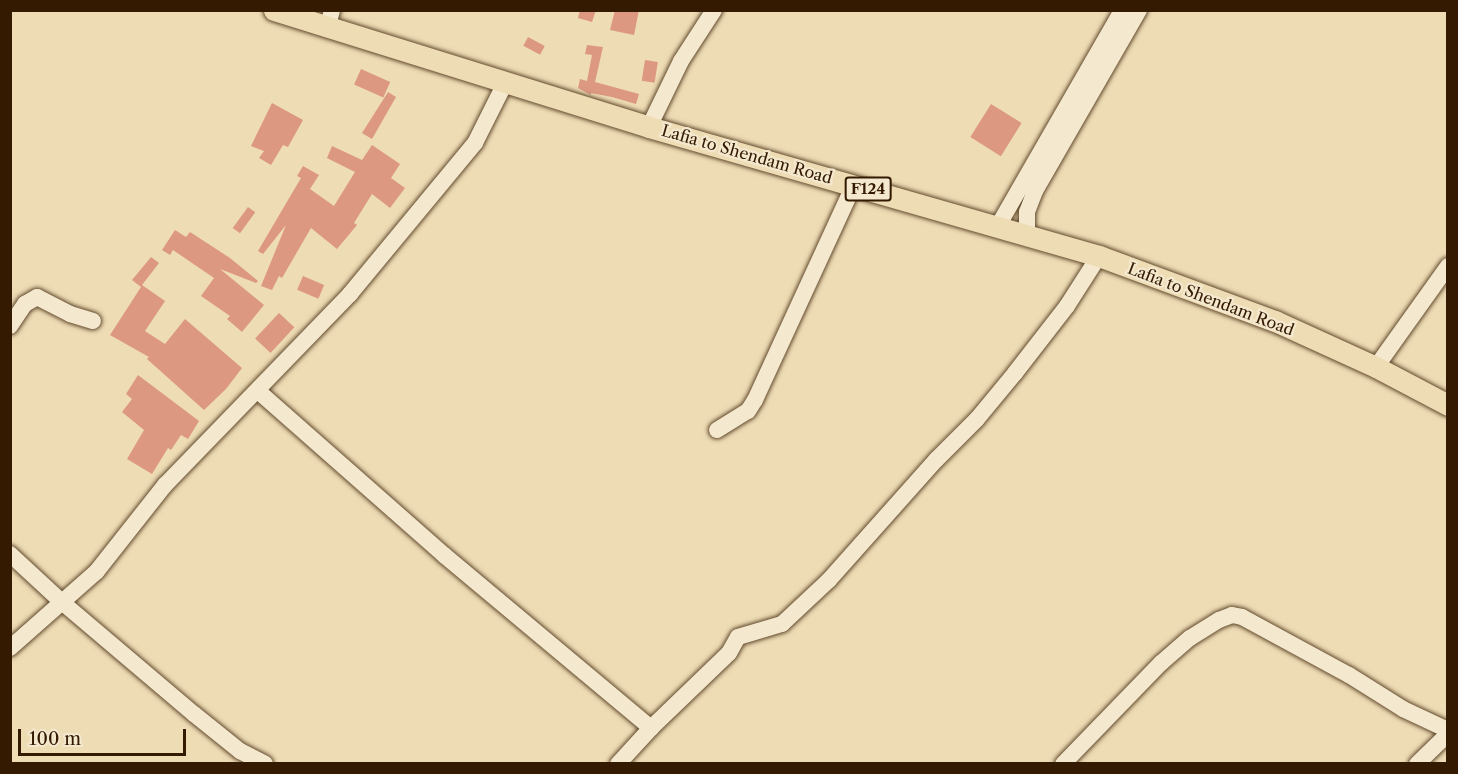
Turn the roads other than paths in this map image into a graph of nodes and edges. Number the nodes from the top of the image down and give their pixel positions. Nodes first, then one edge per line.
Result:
1 (274, 10) edge
2 (714, 10) edge
3 (1122, 10) edge
4 (1139, 10) edge
5 (329, 20) edge
6 (506, 81) junction
7 (649, 127) junction
8 (854, 184) junction
9 (998, 226) junction
10 (1027, 234) junction
11 (1099, 256) junction
12 (1448, 266) edge
13 (93, 321) dead end
14 (10, 326) edge
15 (1376, 367) junction
16 (258, 391) junction
17 (1448, 405) edge
18 (717, 429) dead end
19 (10, 554) edge
20 (63, 603) junction
21 (10, 648) edge
22 (651, 728) junction
23 (1448, 732) edge
24 (266, 764) edge
25 (618, 764) edge
26 (1063, 764) edge
27 (1417, 764) edge

1 - 5 main road, Lafia to Shendam Road / F124
2 - 7 street
3 - 9 street
4 - 10 street
5 - 6 main road, Lafia to Shendam Road / F124
6 - 7 main road, Lafia to Shendam Road / F124
6 - 16 street
7 - 8 main road, Lafia to Shendam Road / F124
8 - 9 main road, Lafia to Shendam Road / F124
8 - 18 street
9 - 10 main road, Lafia to Shendam Road / F124
10 - 11 main road, Lafia to Shendam Road / F124
11 - 15 main road, Lafia to Shendam Road / F124
11 - 22 street
12 - 15 street
13 - 14 street
15 - 17 main road, Lafia to Shendam Road / F124
16 - 20 street
16 - 22 street
19 - 20 street
20 - 21 street
20 - 24 street
22 - 25 street
23 - 26 street
23 - 27 street

